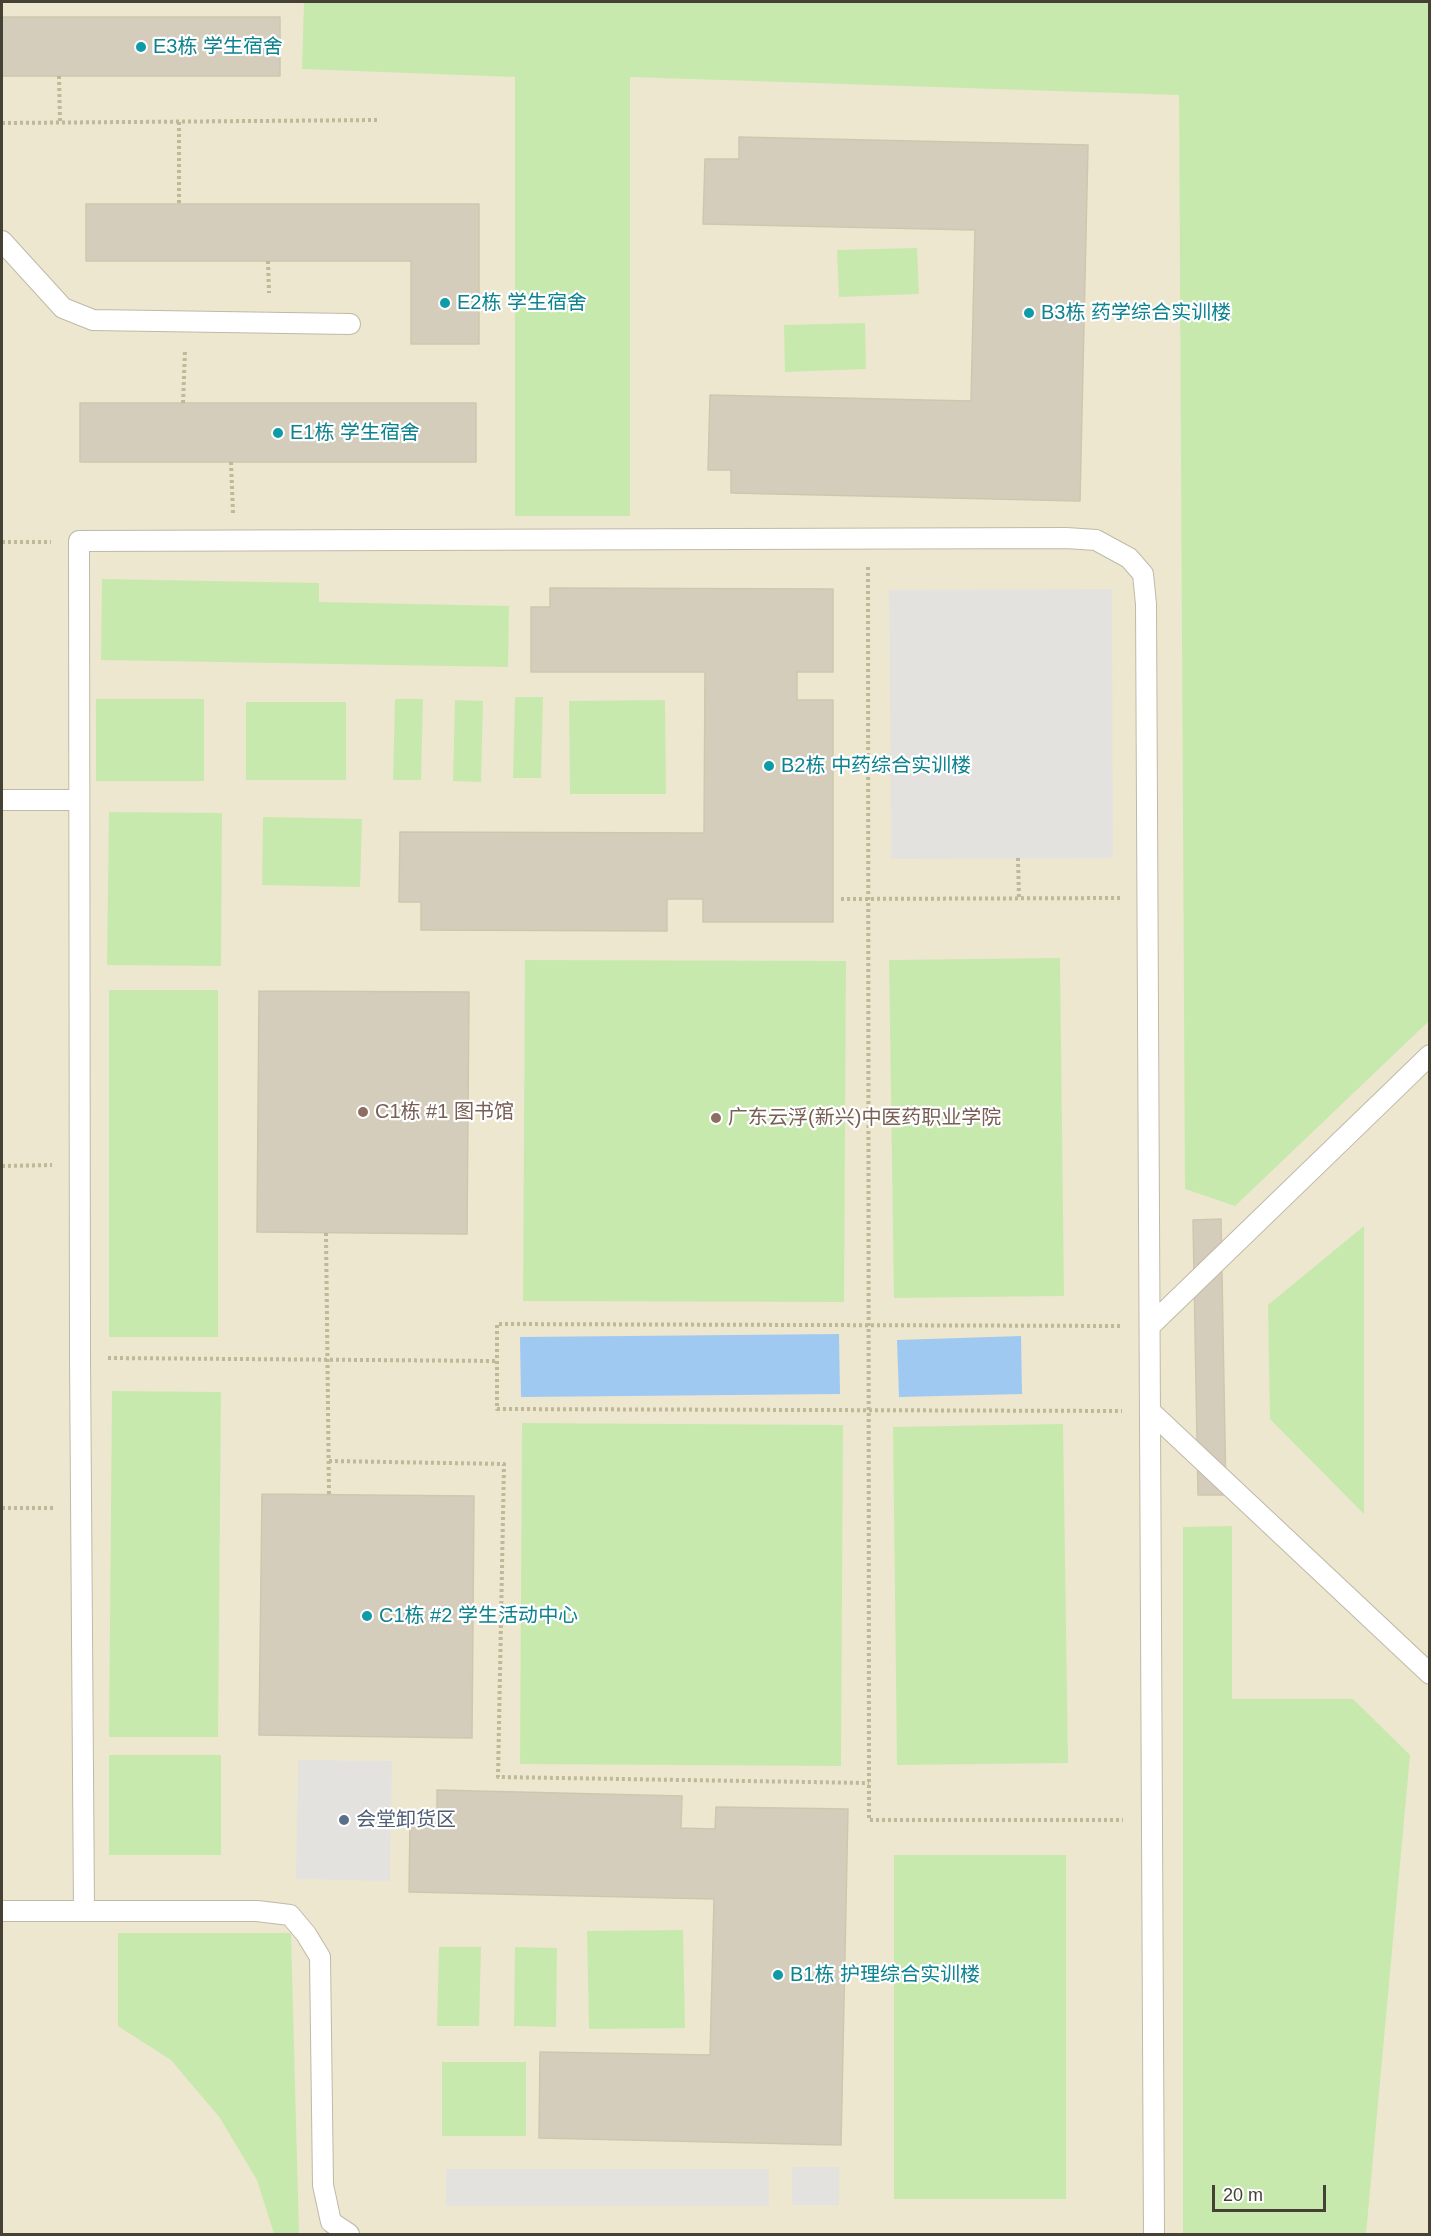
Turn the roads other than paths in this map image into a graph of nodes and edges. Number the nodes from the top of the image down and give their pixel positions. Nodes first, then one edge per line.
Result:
1 (2, 241) edge
2 (350, 324) dead end
3 (2, 800) edge
4 (78, 800) junction
5 (1430, 1055) edge
6 (1150, 1326) junction
7 (1150, 1411) junction
8 (1430, 1674) edge
9 (2, 1911) edge
10 (84, 1911) junction
11 (349, 2235) edge
12 (1154, 2235) edge

1 - 2 lane
3 - 4 lane
4 - 6 lane
4 - 10 lane
5 - 6 lane
6 - 7 lane
7 - 8 lane
7 - 12 lane
9 - 10 lane
10 - 11 lane

